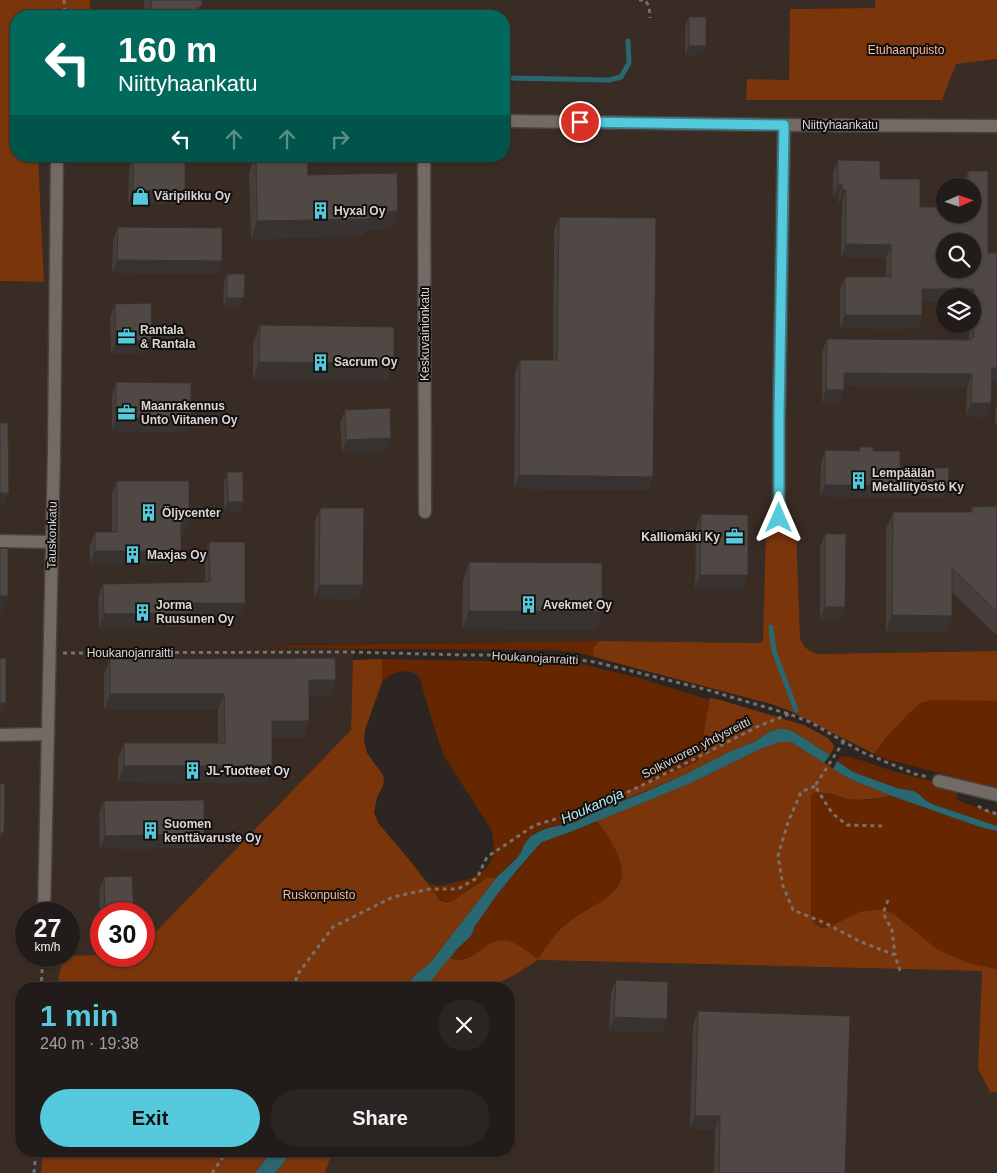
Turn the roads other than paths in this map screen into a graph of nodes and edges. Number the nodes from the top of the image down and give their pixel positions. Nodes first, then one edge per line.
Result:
1 (510, 121) edge
2 (784, 125) junction
3 (997, 126) edge
4 (57, 162) edge
5 (424, 162) edge
6 (425, 512) dead end
7 (779, 518) dead end
8 (0, 541) edge
9 (52, 542) junction
10 (48, 734) junction
11 (0, 735) edge
12 (940, 781) road end
13 (997, 796) edge
14 (44, 902) edge

1 - 2 street, Niittyhaankatu
2 - 3 street, Niittyhaankatu
2 - 7 street
4 - 9 street, Tauskonkatu
5 - 6 street, Keskuvainionkatu
8 - 9 street
9 - 10 street, Tauskonkatu
10 - 11 street
10 - 14 street, Tauskonkatu
12 - 13 street

